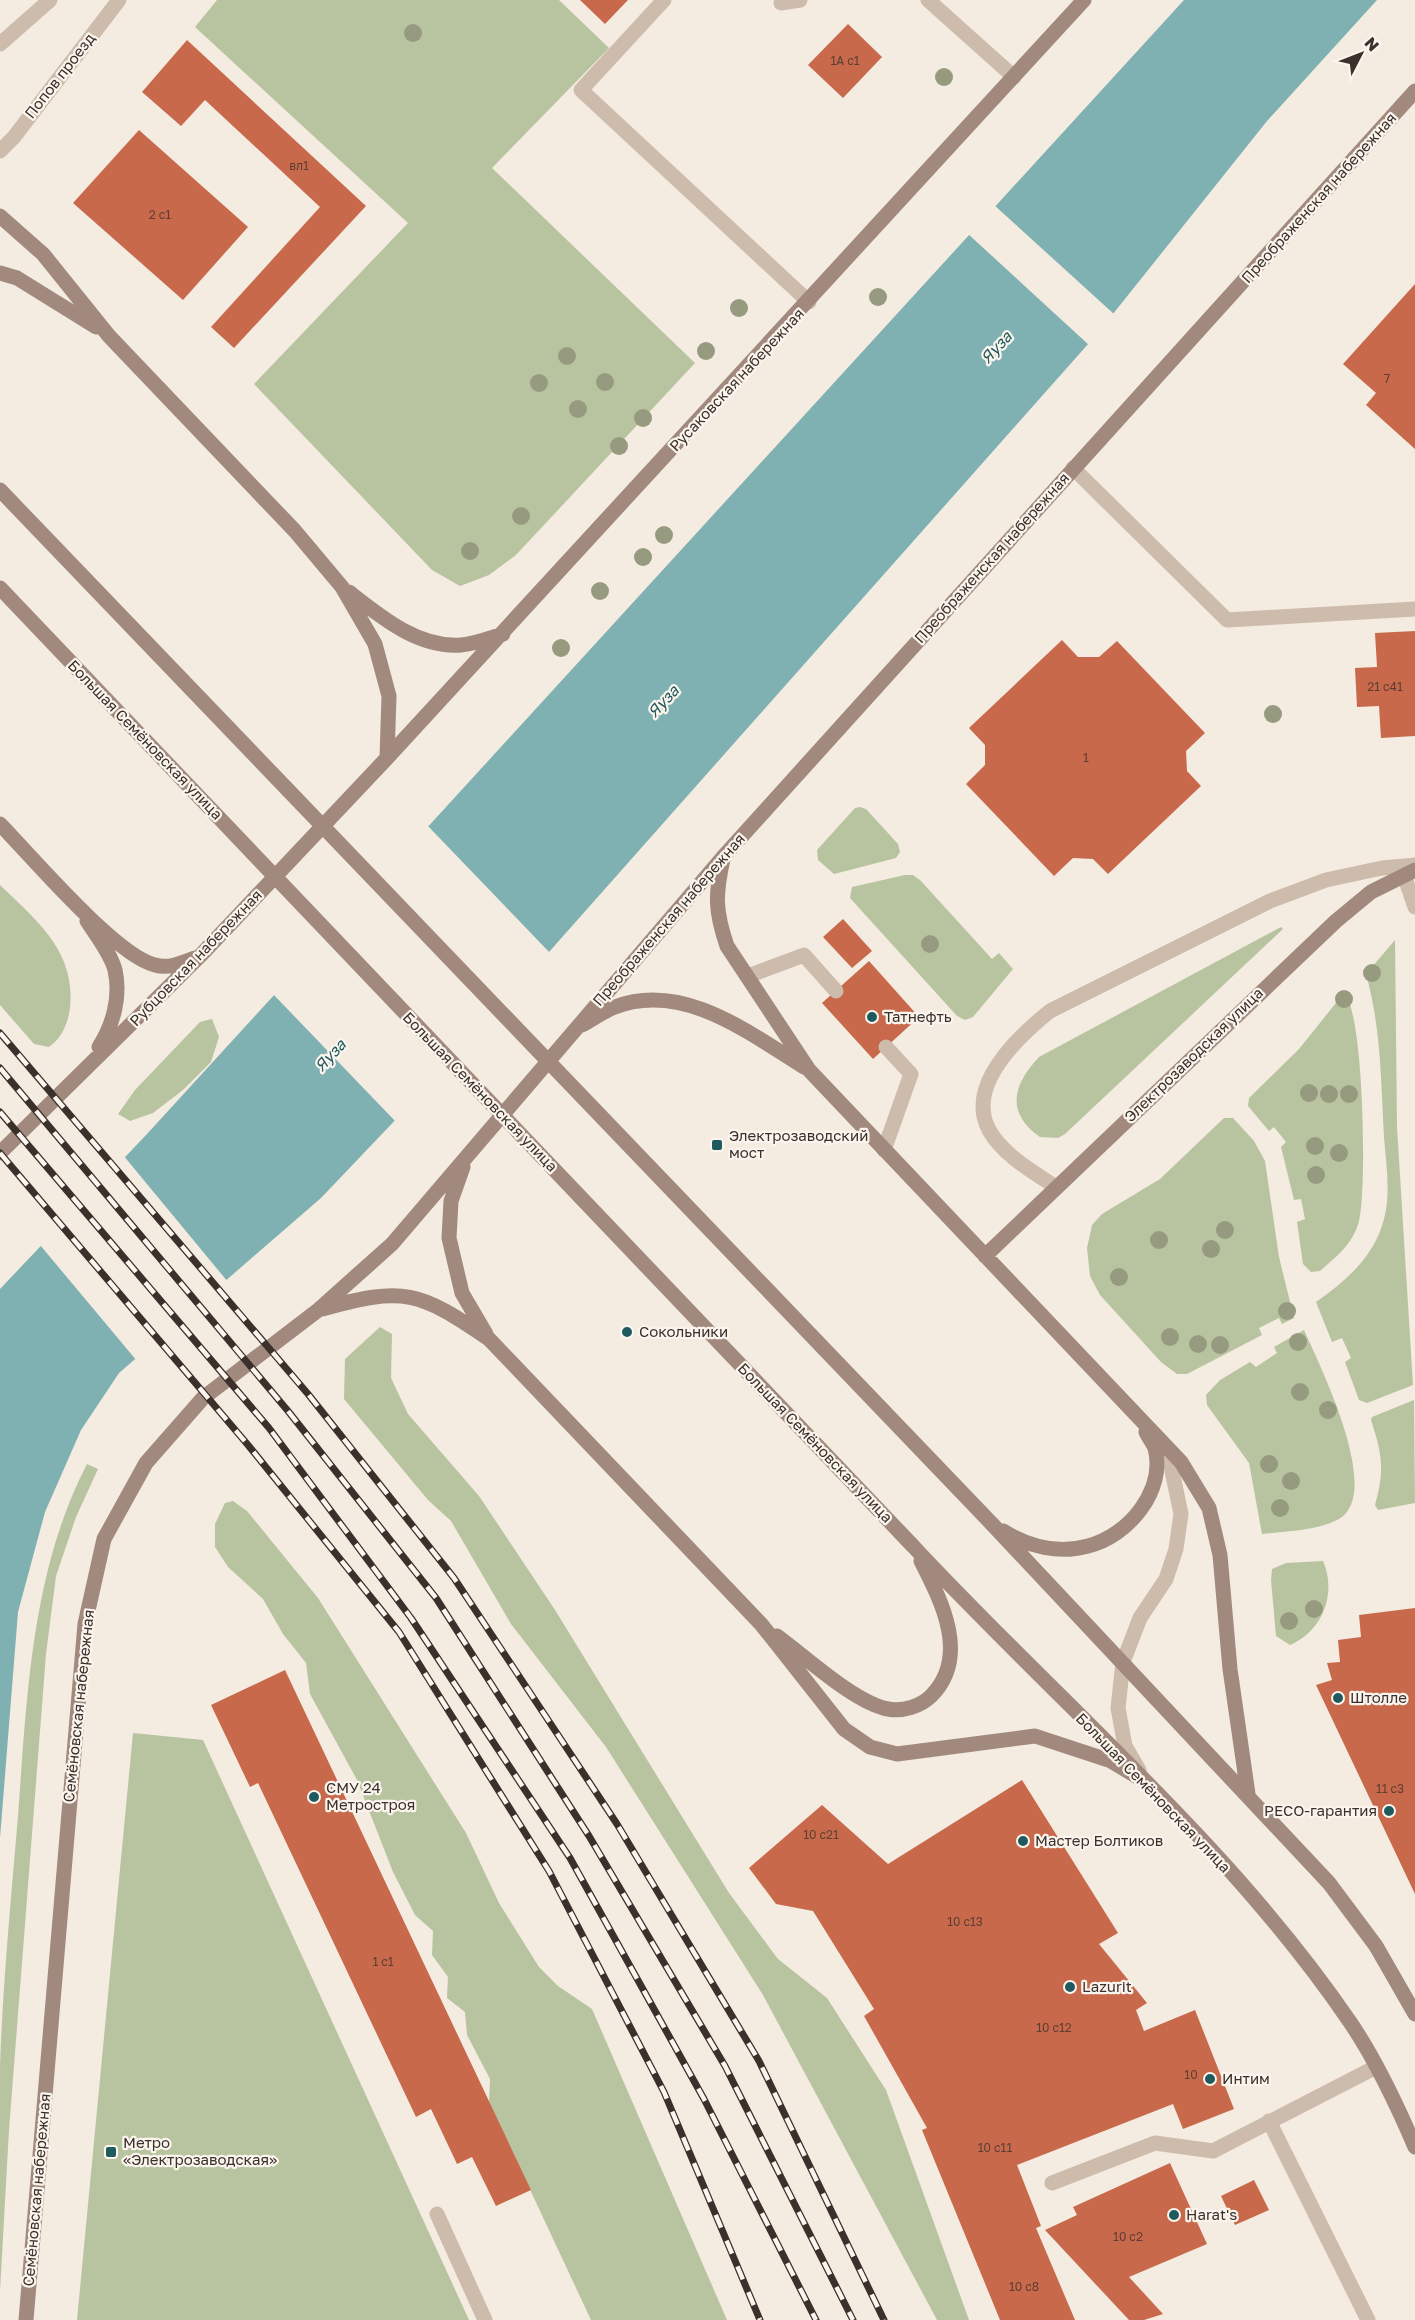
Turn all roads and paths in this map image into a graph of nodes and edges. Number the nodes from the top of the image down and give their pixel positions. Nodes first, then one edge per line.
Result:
1 (50, 0) edge
2 (119, 0) edge
3 (664, 0) edge
4 (800, 0) edge
5 (928, 0) edge
6 (1084, 0) edge
7 (781, 3) dead end
8 (0, 44) edge
9 (1014, 77) junction
10 (1415, 91) edge
11 (0, 151) edge
12 (0, 216) edge
13 (0, 273) edge
14 (809, 302) junction
15 (109, 336) junction
16 (1073, 468) junction
17 (0, 490) edge
18 (342, 586) junction
19 (0, 588) edge
20 (1415, 609) edge
21 (503, 634) junction
22 (387, 758) junction
23 (0, 824) edge
24 (723, 857) junction
25 (1411, 870) edge
26 (80, 908) junction
27 (1415, 908) edge
28 (200, 956) junction
29 (748, 976) junction
30 (836, 991) dead end
31 (575, 1028) junction
32 (886, 1047) dead end
33 (809, 1070) junction
34 (81, 1074) junction
35 (884, 1150) junction
36 (0, 1153) edge
37 (466, 1157) junction
38 (1056, 1187) junction
39 (985, 1256) junction
40 (317, 1311) junction
41 (489, 1339) junction
42 (1136, 1413) junction
43 (992, 1524) junction
44 (935, 1578) junction
45 (761, 1624) junction
46 (1123, 1662) junction
47 (1146, 1782) junction
48 (1248, 1794) junction
49 (1415, 2014) edge
50 (1376, 2067) junction
51 (1269, 2121) junction
52 (1415, 2147) edge
53 (1052, 2183) dead end
54 (437, 2214) dead end
55 (26, 2320) edge
56 (485, 2320) edge
57 (1368, 2320) edge

1 - 8 street
2 - 11 street, Попов проезд
3 - 14 street
4 - 7 street
5 - 9 street
6 - 9 main road, Русаковская набережная
9 - 14 main road, Русаковская набережная
10 - 16 main road, Преображенская набережная
12 - 15 main road
13 - 15 main road
14 - 21 main road, Русаковская набережная
15 - 18 main road
16 - 20 street
16 - 24 main road, Преображенская набережная
17 - 43 main road, bridge
18 - 21 main road
18 - 22 main road
19 - 44 main road, Большая Семёновская улица, bridge
21 - 22 main road, Русаковская набережная
22 - 28 main road, Рубцовская набережная
23 - 26 main road
24 - 29 main road
24 - 31 main road, Преображенская набережная
25 - 27 street
25 - 38 main road, Электрозаводская улица
25 - 38 street
26 - 28 main road
26 - 34 main road
28 - 34 main road, Рубцовская набережная
29 - 30 street
29 - 33 main road
31 - 33 main road
31 - 37 main road, Семёновская набережная
32 - 35 street
33 - 35 main road
34 - 36 main road, Рубцовская набережная
35 - 39 main road
37 - 40 main road, Семёновская набережная
37 - 41 main road
38 - 39 main road, Электрозаводская улица
39 - 42 main road
40 - 41 main road
40 - 55 main road, Семёновская набережная
41 - 45 main road
42 - 43 main road
42 - 46 street
42 - 48 main road
43 - 46 main road
44 - 45 main road
44 - 47 main road, Большая Семёновская улица
45 - 47 main road
46 - 47 street
46 - 48 main road
47 - 50 main road, Большая Семёновская улица
48 - 49 main road
50 - 51 street
50 - 52 main road, Большая Семёновская улица
51 - 53 street
51 - 57 street
54 - 56 street

